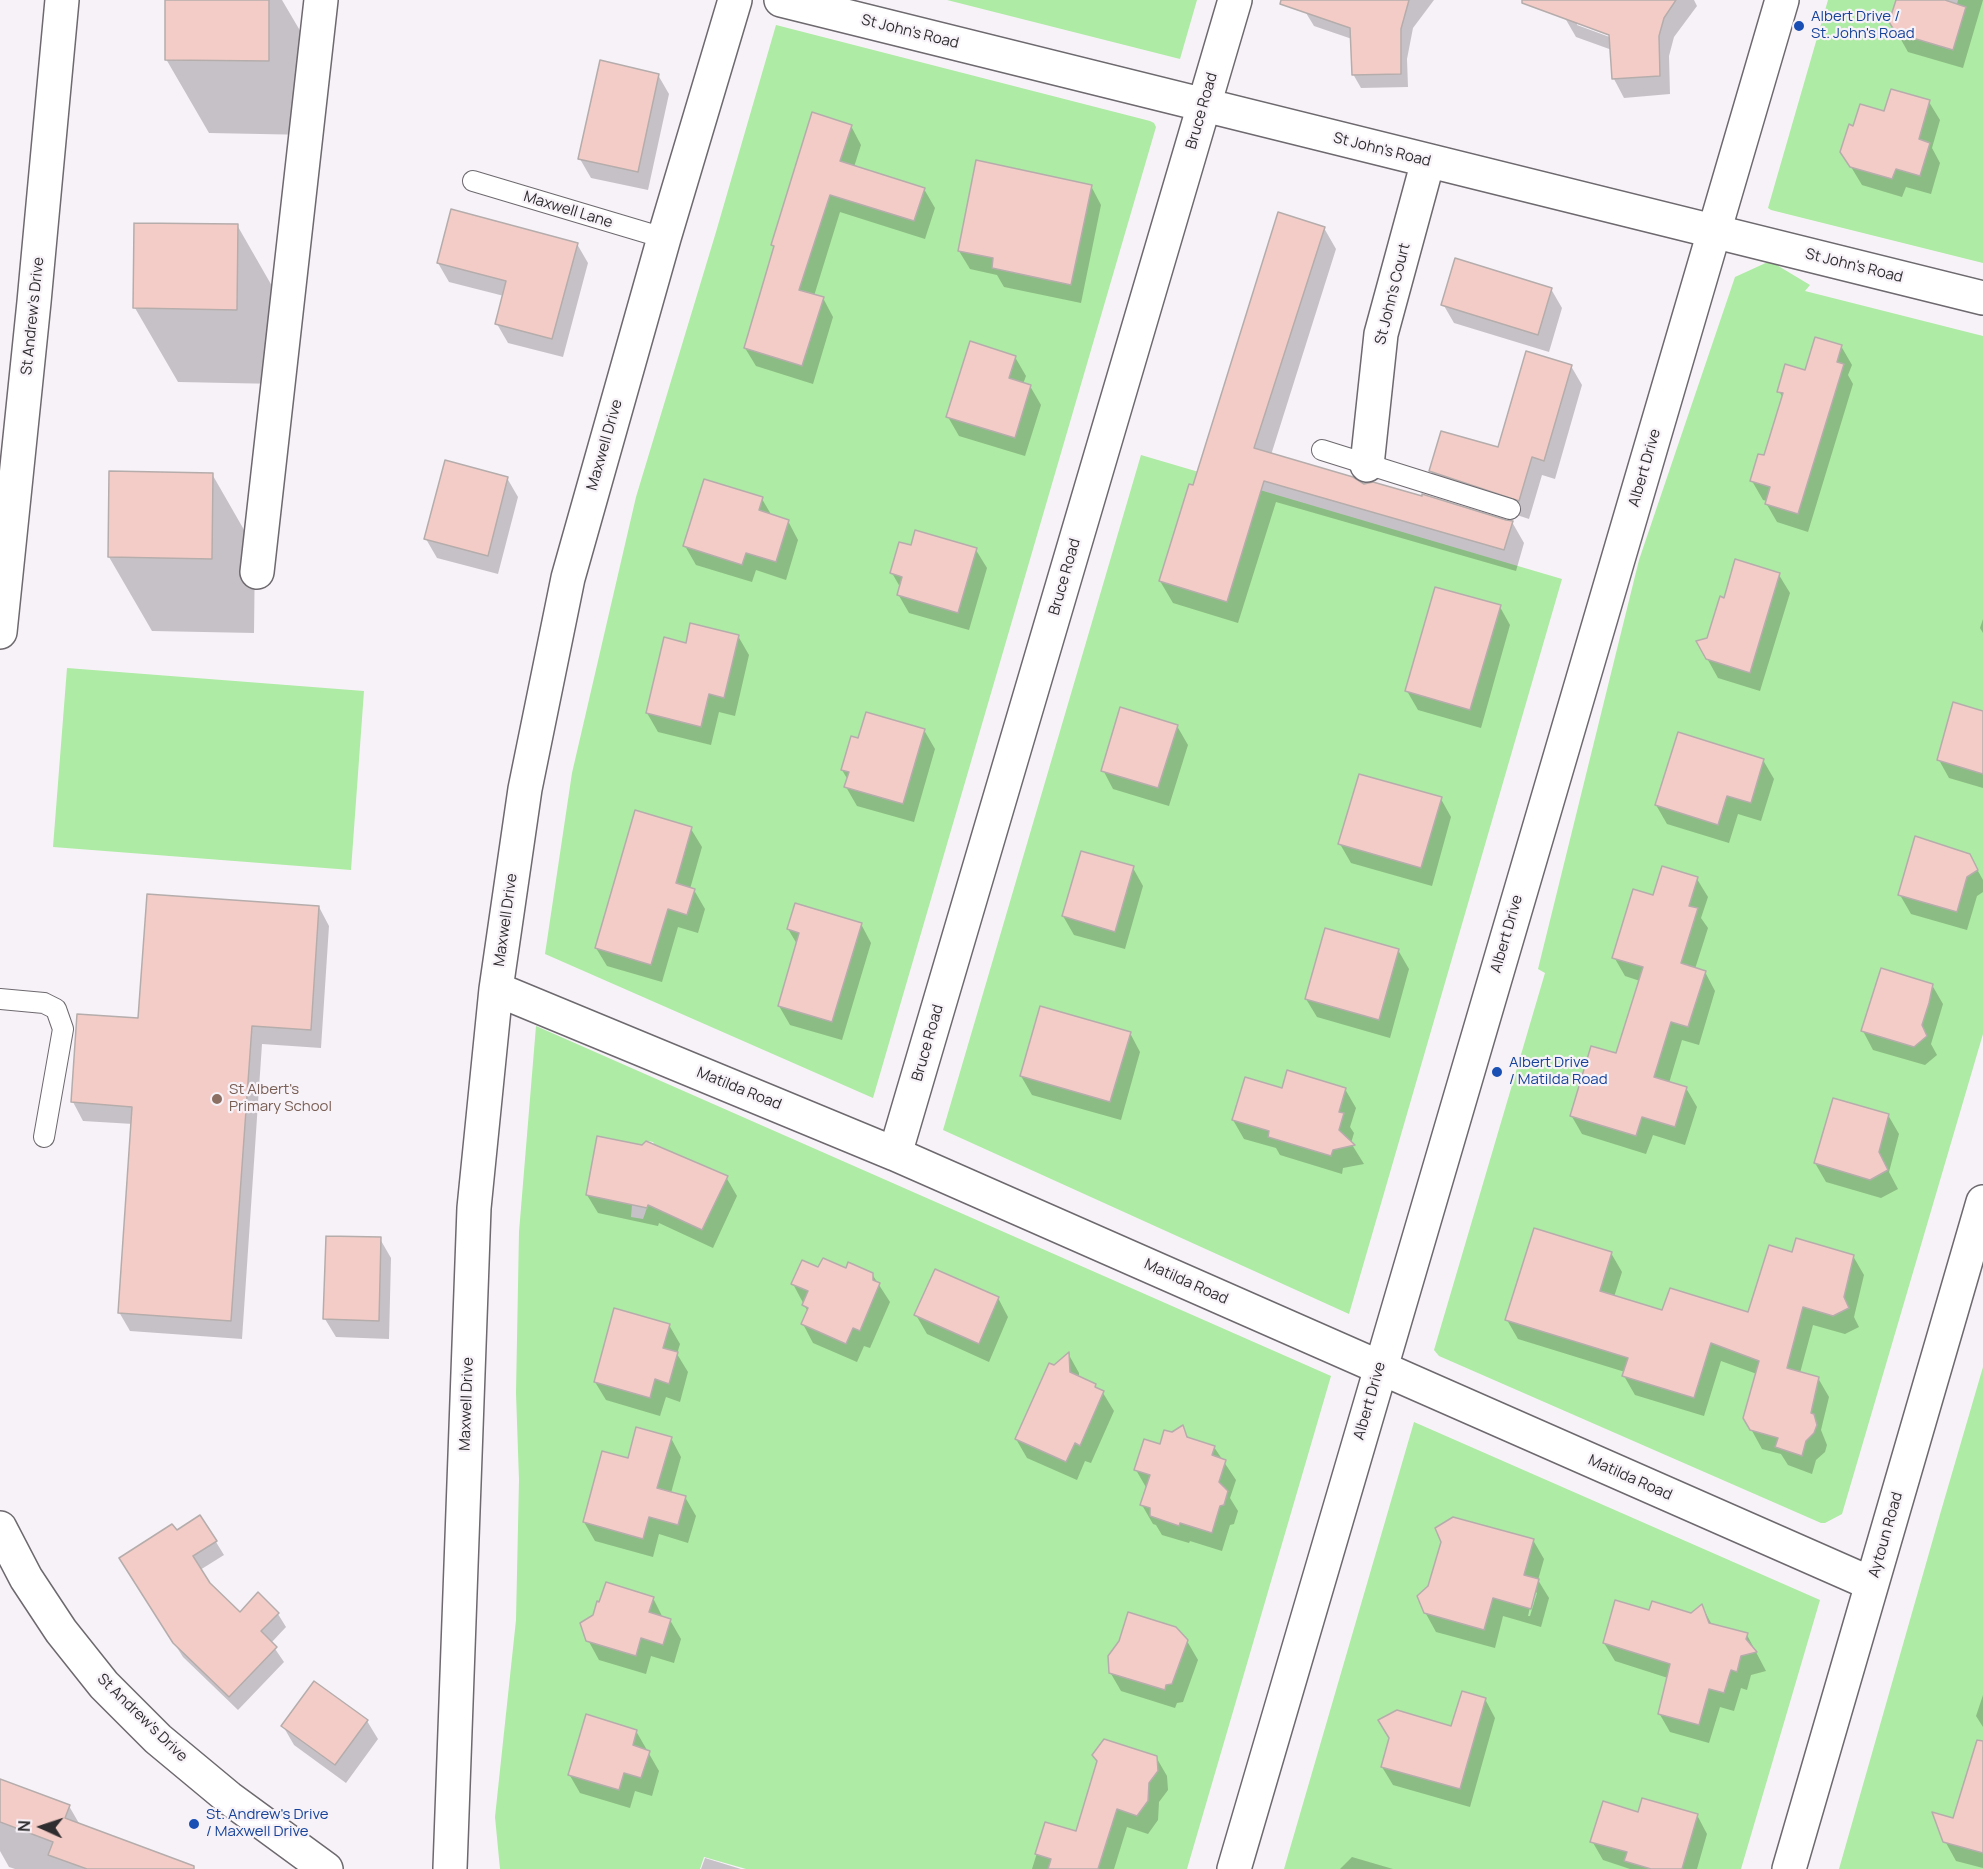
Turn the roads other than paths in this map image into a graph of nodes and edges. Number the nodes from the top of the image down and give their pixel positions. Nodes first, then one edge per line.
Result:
1 (62, 0) edge
2 (321, 0) edge
3 (735, 0) edge
4 (781, 0) edge
5 (1235, 0) edge
6 (1782, 0) edge
7 (1204, 106) junction
8 (1428, 161) junction
9 (472, 182) dead end
10 (1714, 231) junction
11 (664, 238) junction
12 (1983, 298) edge
13 (1322, 450) dead end
14 (1367, 465) junction
15 (1510, 509) dead end
16 (257, 572) dead end
17 (0, 632) edge
18 (496, 989) junction
19 (0, 999) edge
20 (44, 1137) dead end
21 (895, 1154) junction
22 (1983, 1202) edge
23 (1380, 1367) junction
24 (0, 1528) edge
25 (1872, 1584) junction
26 (450, 1868) edge
27 (326, 1869) edge
28 (1234, 1869) edge
29 (1789, 1869) edge

1 - 17 street, St Andrew's Drive
2 - 16 street
3 - 11 street, Maxwell Drive
4 - 7 street, St John's Road
5 - 7 street, Bruce Road
6 - 10 street, Albert Drive
7 - 8 street, St John's Road
7 - 21 street, Bruce Road
8 - 10 street, St John's Road
8 - 14 street, St John's Court
9 - 11 lane, Maxwell Lane
10 - 12 street, St John's Road
10 - 23 street, Albert Drive
11 - 18 street, Maxwell Drive
13 - 14 lane
14 - 15 lane
18 - 21 street, Matilda Road
18 - 26 street, Maxwell Drive
19 - 20 lane
21 - 23 street, Matilda Road
22 - 25 street, Aytoun Road
23 - 25 street, Matilda Road
23 - 28 street, Albert Drive
24 - 27 street, St Andrew's Drive
25 - 29 street, Aytoun Road

